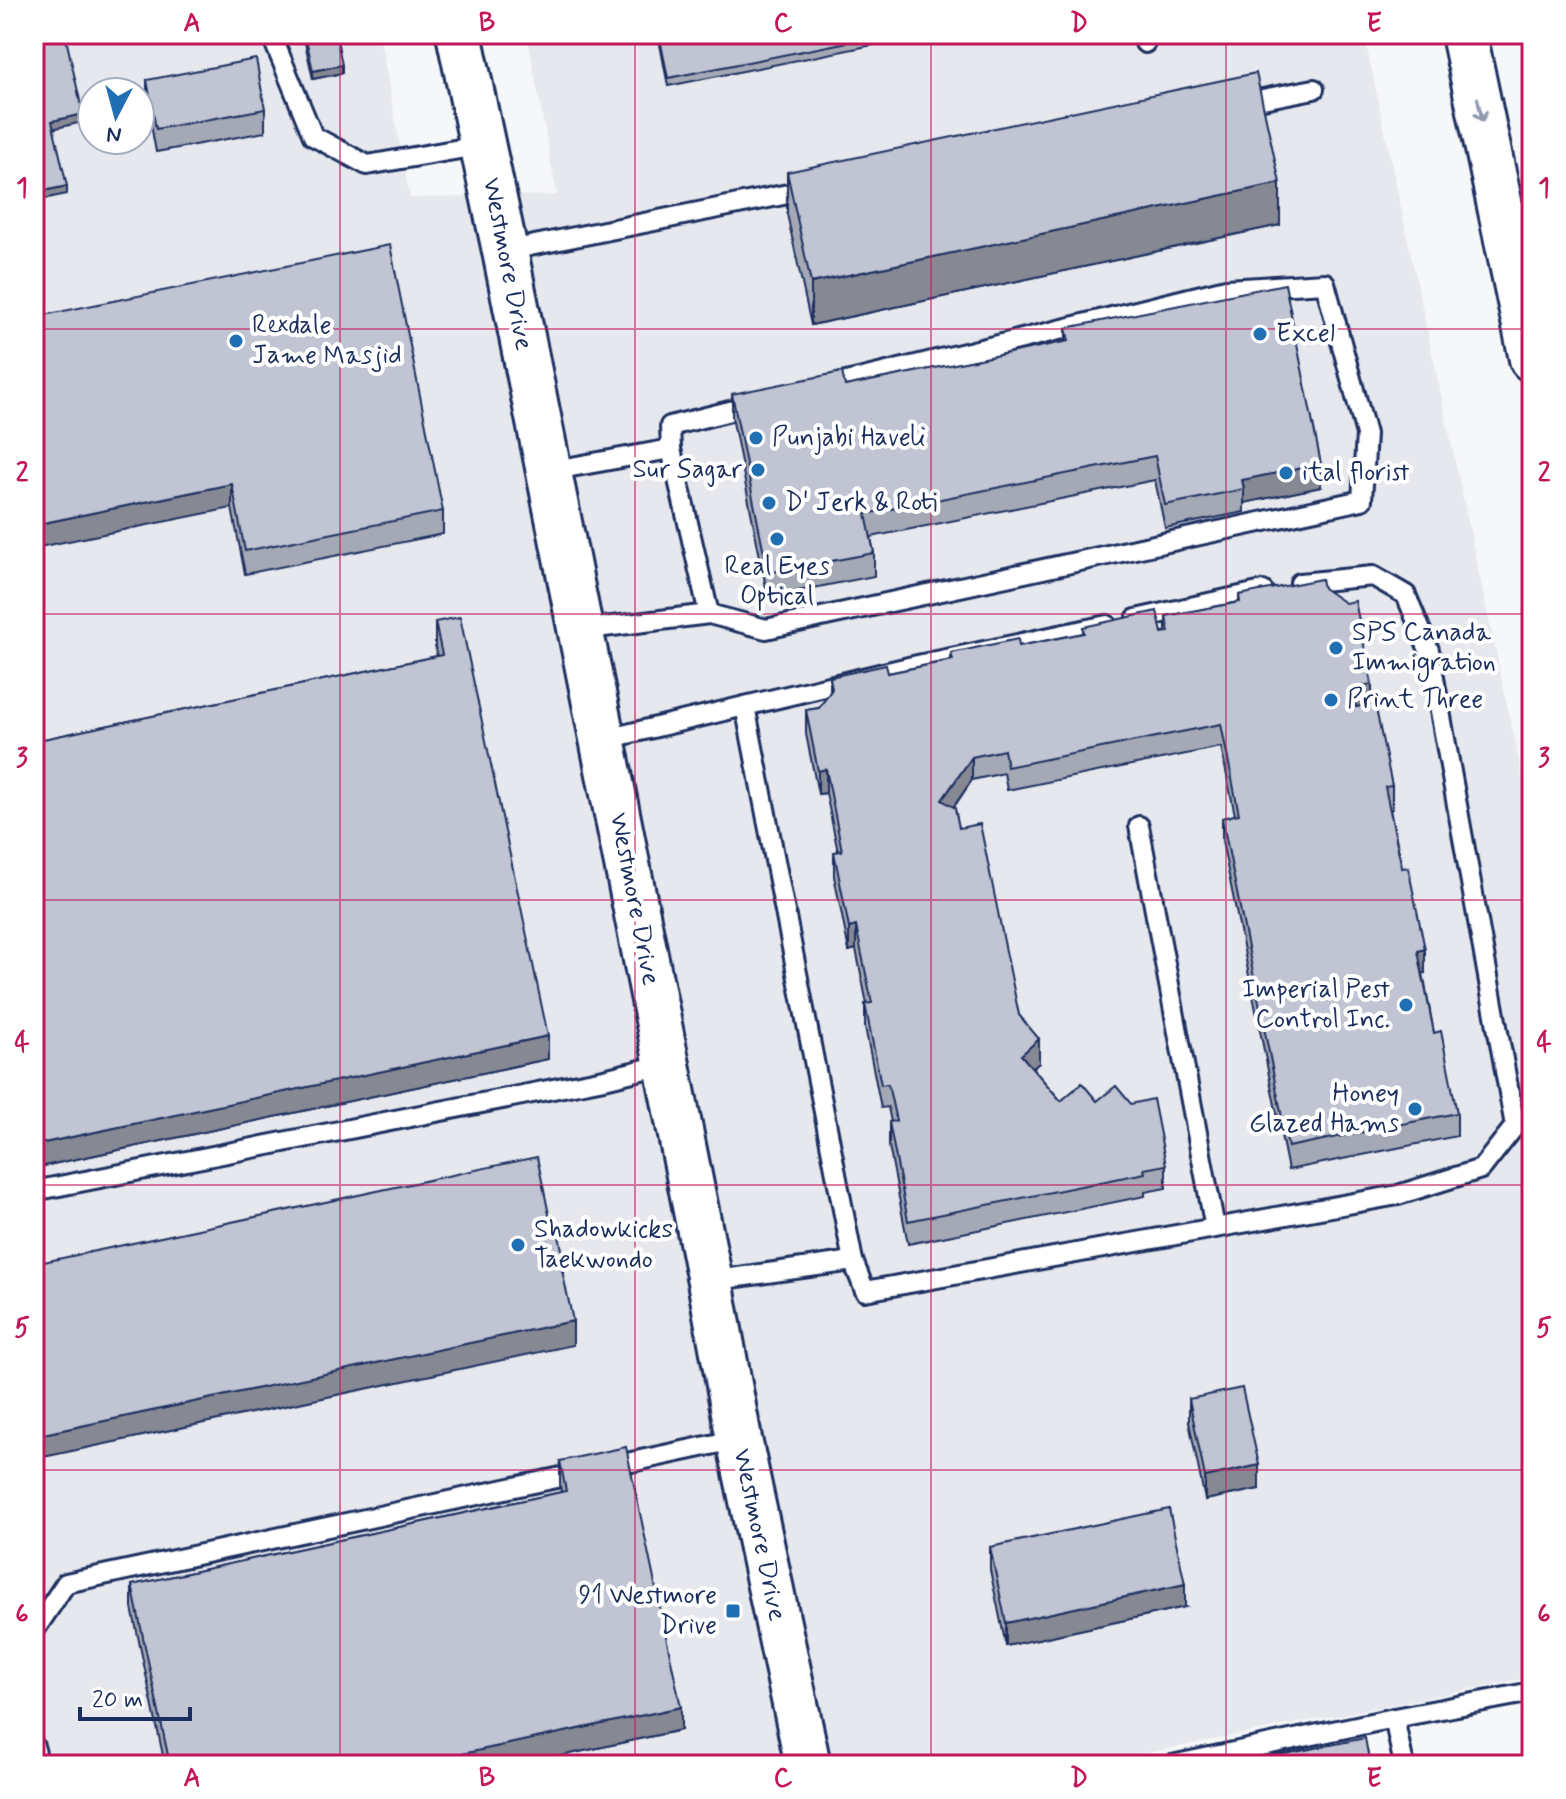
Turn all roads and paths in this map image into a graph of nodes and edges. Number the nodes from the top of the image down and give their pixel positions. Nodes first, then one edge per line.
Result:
1 (271, 34) edge
2 (459, 34) edge
3 (1464, 34) edge
4 (1314, 89) dead end
5 (1221, 107) edge
6 (483, 145) junction
7 (832, 185) edge
8 (505, 251) junction
9 (1532, 359) edge
10 (809, 391) edge
11 (778, 399) edge
12 (671, 449) junction
13 (548, 471) junction
14 (709, 614) junction
15 (580, 630) junction
16 (745, 706) junction
17 (602, 740) junction
18 (1139, 826) dead end
19 (667, 1063) junction
20 (34, 1191) edge
21 (1215, 1228) junction
22 (853, 1261) junction
23 (710, 1281) junction
24 (739, 1439) junction
25 (34, 1631) edge
26 (1532, 1692) edge
27 (1394, 1718) junction
28 (34, 1746) edge
29 (39, 1765) edge
30 (808, 1765) edge
31 (1172, 1765) edge
32 (1404, 1765) edge

1 - 6 lane
2 - 6 street, Westmore Drive
3 -> 9 street
4 - 5 lane
6 - 8 street, Westmore Drive
7 - 8 lane
8 - 13 street, Westmore Drive
10 - 14 lane
11 - 12 lane
12 - 13 lane
12 - 14 lane
13 - 15 street, Westmore Drive
14 - 15 lane
15 - 17 street, Westmore Drive
16 - 17 lane
16 - 21 lane
16 - 22 lane
17 - 19 street, Westmore Drive
18 - 21 lane
19 - 20 lane
19 - 23 street, Westmore Drive
21 - 22 lane
22 - 23 lane
23 - 24 street, Westmore Drive
24 - 25 lane
24 - 30 street, Westmore Drive
26 - 27 lane
27 - 31 lane
27 - 32 lane
28 - 29 lane

